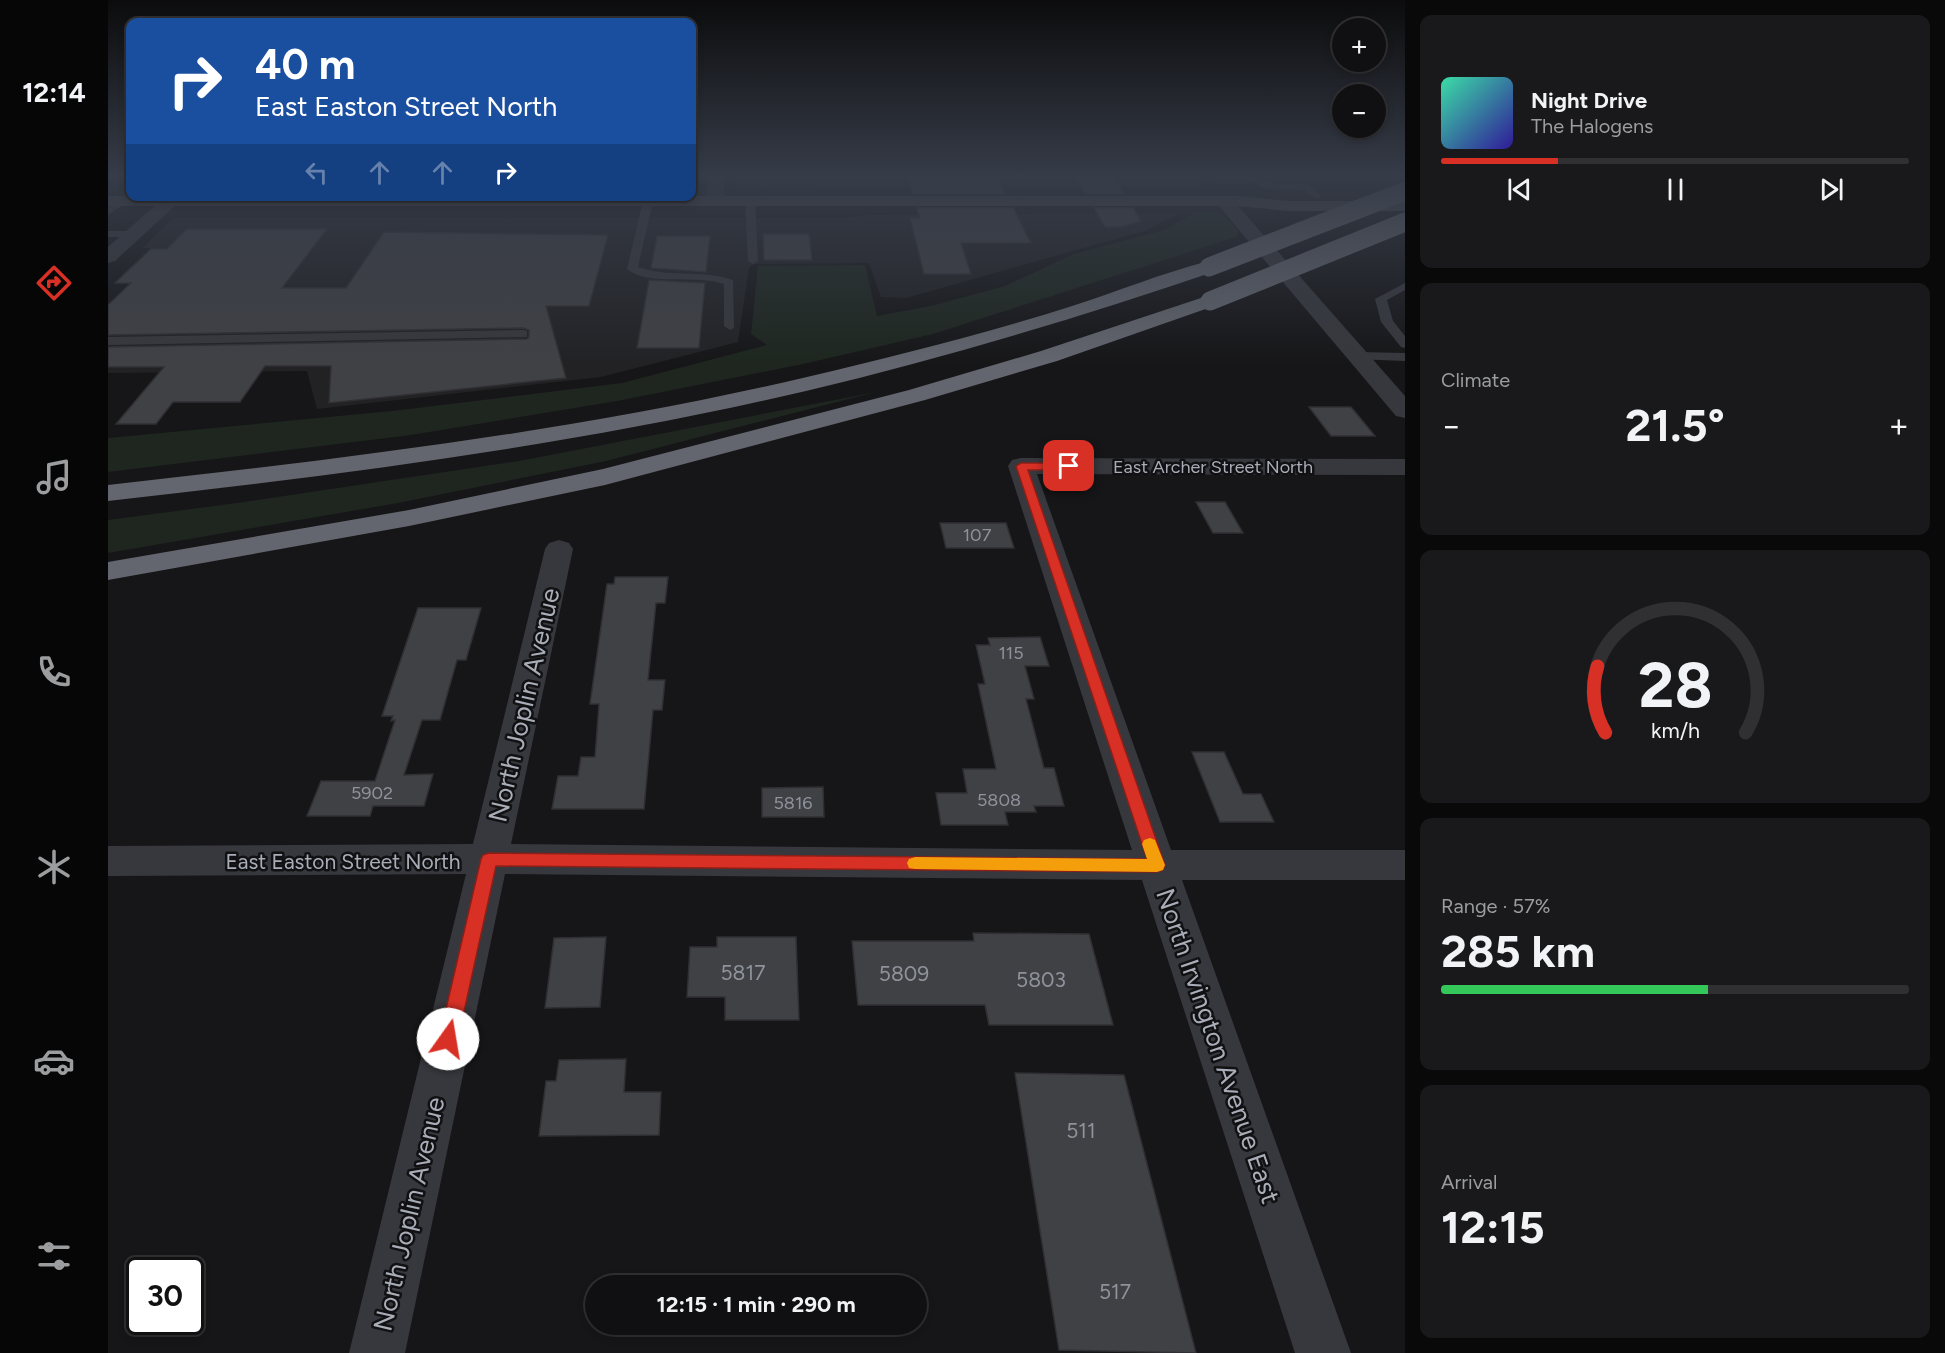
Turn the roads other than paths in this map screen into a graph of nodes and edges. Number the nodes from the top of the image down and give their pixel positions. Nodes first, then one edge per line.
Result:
1 (127, 239) edge
2 (639, 239) edge
3 (752, 239) edge
4 (1262, 239) edge
5 (1281, 239) edge
6 (1363, 239) edge
7 (108, 256) edge
8 (753, 261) dead end
9 (1405, 286) edge
10 (730, 326) dead end
11 (523, 334) dead end
12 (108, 341) edge
13 (1405, 344) edge
14 (1357, 356) junction
15 (1405, 357) edge
16 (1405, 411) edge
17 (1021, 466) joint
18 (1405, 467) edge
19 (108, 493) edge
20 (559, 549) dead end
21 (108, 571) edge
22 (489, 859) junction
23 (108, 861) edge
24 (1157, 865) junction
25 (1405, 865) edge
26 (378, 1353) edge
27 (1323, 1353) edge

1 - 7 street
2 - 10 lane
3 - 8 lane
4 - 14 street
5 - 19 highway, bridge
6 - 21 highway, bridge
9 - 13 lane
11 - 12 lane
14 - 15 lane
14 - 16 street
17 - 18 street, East Archer Street North
17 - 24 street, North Irvington Avenue East
20 - 22 street, North Joplin Avenue
22 - 23 street, East Easton Street North
22 - 24 street, East Easton Street North
22 - 26 street, North Joplin Avenue
24 - 25 street, East Easton Street North
24 - 27 street, North Irvington Avenue East

